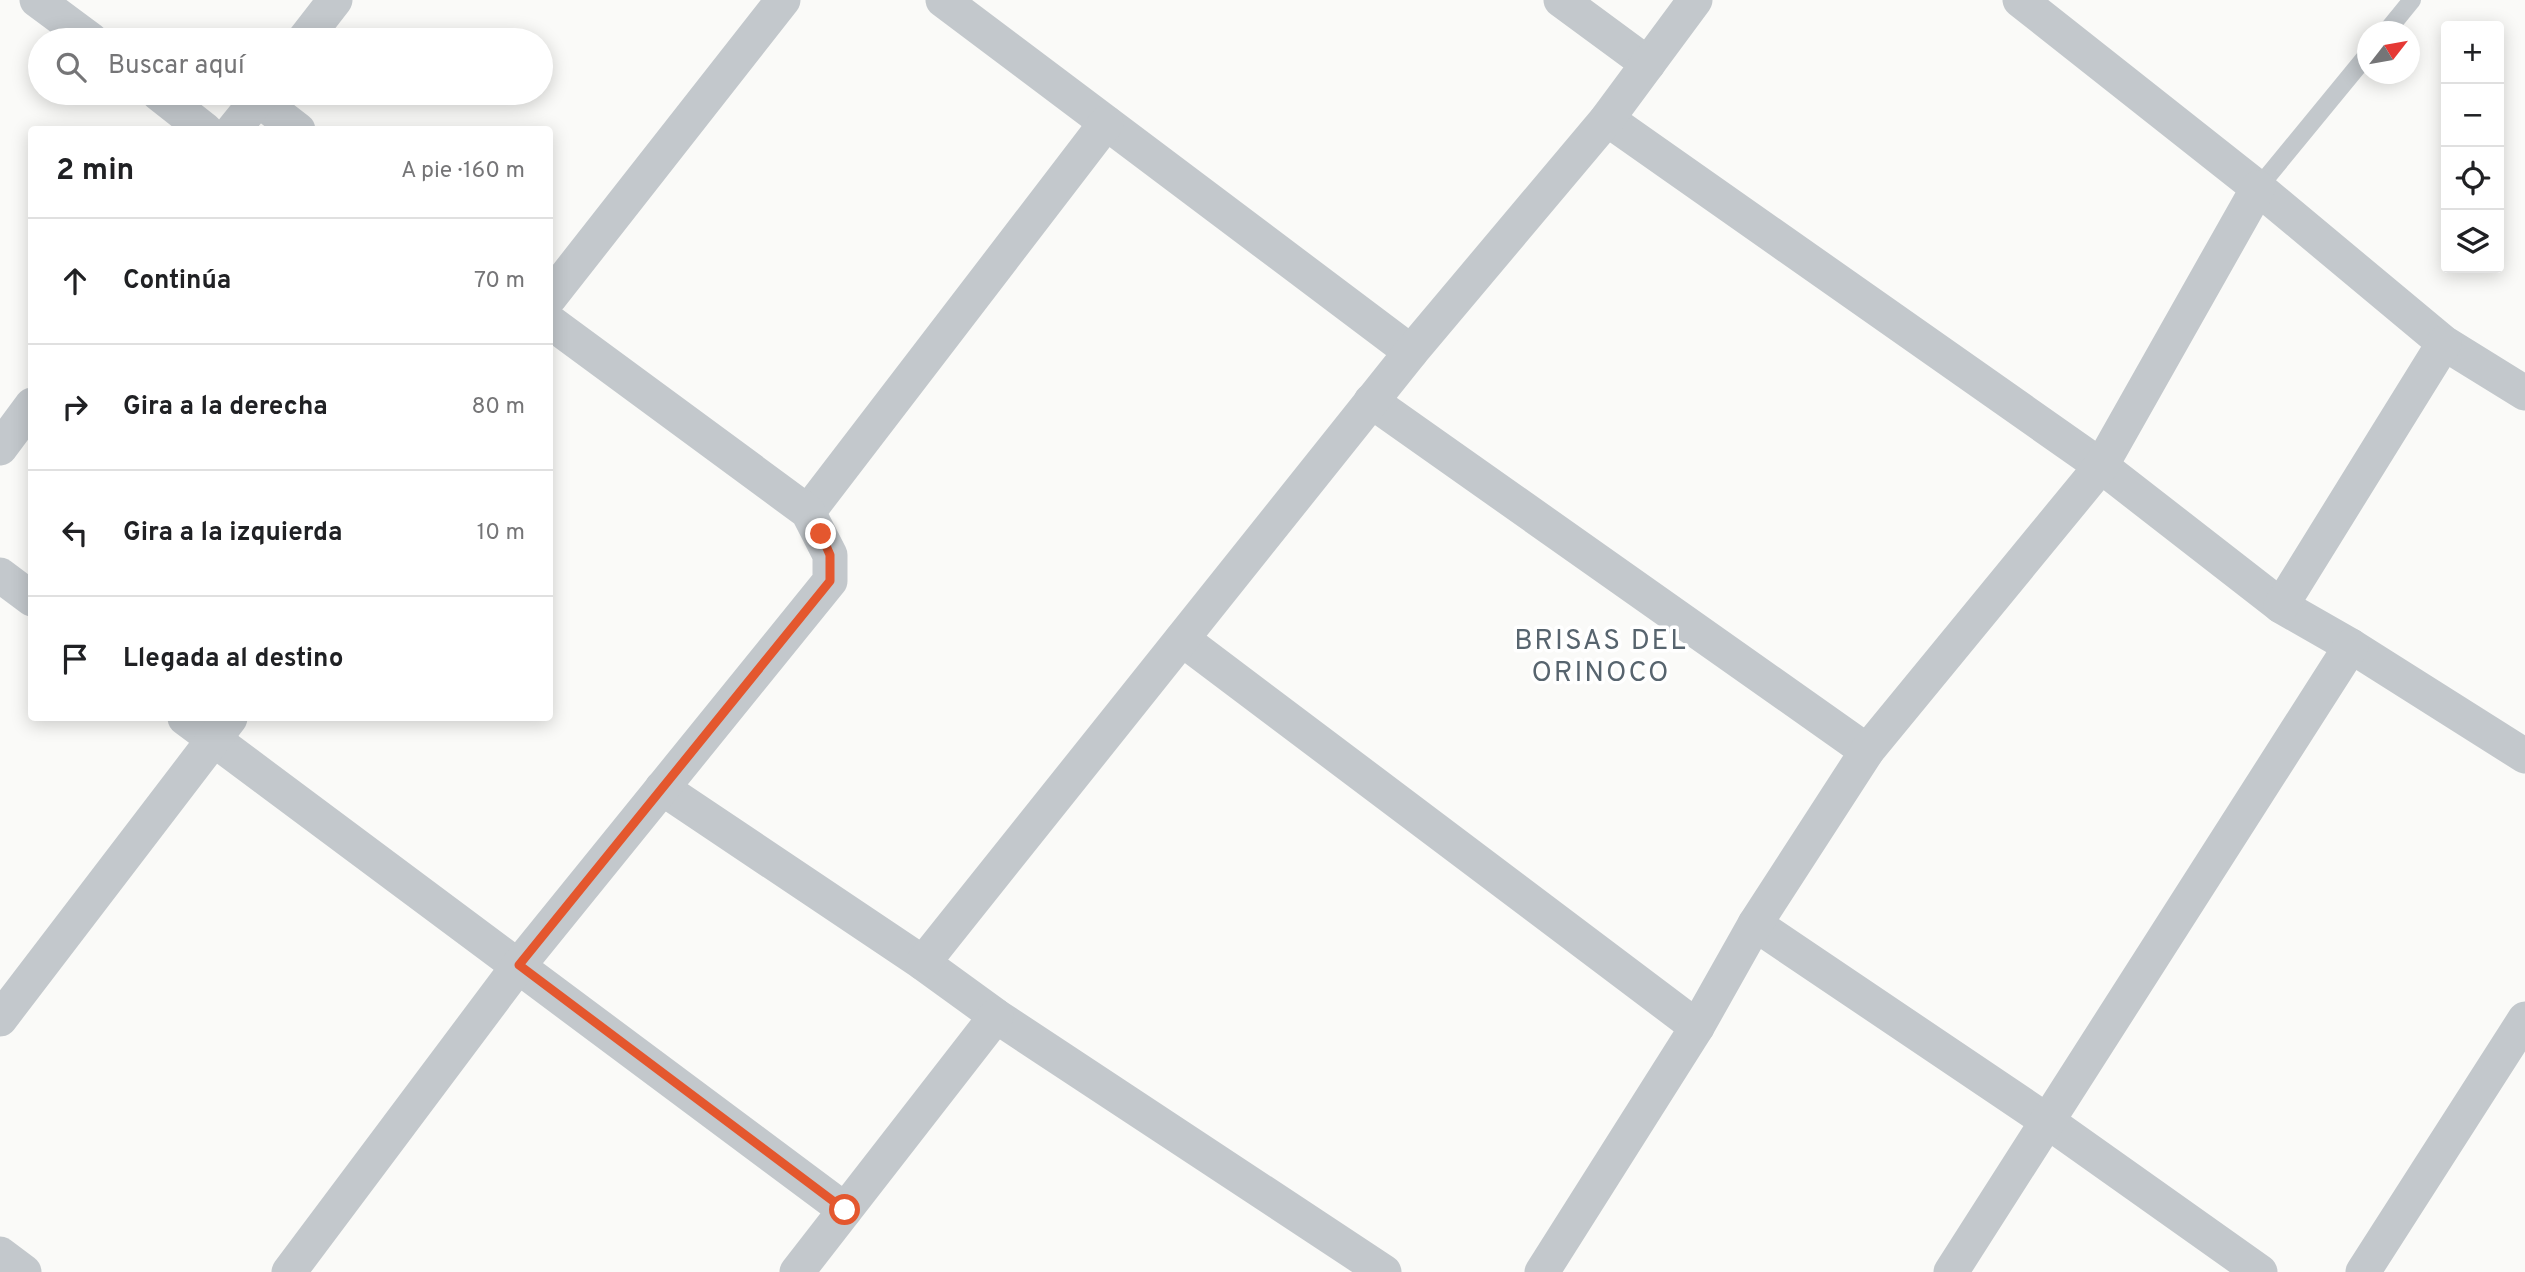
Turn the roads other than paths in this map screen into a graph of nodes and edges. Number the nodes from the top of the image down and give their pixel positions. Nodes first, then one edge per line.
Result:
1 (37, 0) edge
2 (335, 0) edge
3 (783, 0) edge
4 (943, 0) edge
5 (1561, 0) edge
6 (1695, 0) edge
7 (2020, 0) edge
8 (2412, 0) edge
9 (2395, 21) edge
10 (75, 28) edge
11 (313, 28) edge
12 (1648, 64) junction
13 (2357, 67) edge
14 (173, 105) edge
15 (254, 105) edge
16 (271, 105) edge
17 (1607, 120) junction
18 (1106, 123) junction
19 (200, 126) edge
20 (236, 126) edge
21 (295, 126) edge
22 (2258, 188) junction
23 (553, 293) edge
24 (553, 324) edge
25 (2444, 343) junction
26 (1411, 352) junction
27 (2525, 393) edge
28 (1371, 401) junction
29 (28, 410) edge
30 (0, 448) edge
31 (2101, 466) junction
32 (808, 512) junction
33 (0, 575) edge
34 (28, 596) edge
35 (2281, 606) junction
36 (1182, 639) junction
37 (2351, 646) junction
38 (195, 721) edge
39 (222, 729) edge
40 (1867, 751) junction
41 (2523, 751) edge
42 (662, 788) junction
43 (1755, 924) junction
44 (923, 963) junction
45 (519, 965) junction
46 (996, 1016) junction
47 (0, 1019) edge
48 (2525, 1019) edge
49 (1697, 1027) junction
50 (2047, 1121) junction
51 (845, 1210) junction
52 (0, 1254) edge
53 (24, 1272) edge
54 (289, 1272) edge
55 (797, 1272) edge
56 (1384, 1272) edge
57 (1542, 1272) edge
58 (1951, 1272) edge
59 (2260, 1272) edge
60 (2362, 1272) edge

1 - 10 street
2 - 11 street
3 - 23 street
4 - 18 street
5 - 12 street
6 - 12 street
7 - 22 street
8 - 9 lane
12 - 17 street
13 - 22 lane
14 - 19 street
15 - 20 street
16 - 21 street
17 - 26 street
17 - 31 street
18 - 26 street
18 - 32 street
22 - 25 street
22 - 31 street
24 - 32 street
25 - 27 street
25 - 35 street
26 - 28 street
28 - 36 street
28 - 40 street
29 - 30 street
31 - 35 street
31 - 40 street
32 - 42 street
33 - 34 street
35 - 37 street
36 - 44 street
36 - 49 street
37 - 41 street
37 - 50 street
38 - 39 street
39 - 45 street
39 - 47 street
40 - 43 street
42 - 44 street
42 - 45 street
43 - 49 street
43 - 50 street
44 - 46 street
45 - 51 street
45 - 54 street
46 - 51 street
46 - 56 street
48 - 60 street
49 - 57 street
50 - 58 street
50 - 59 street
51 - 55 street
52 - 53 street

